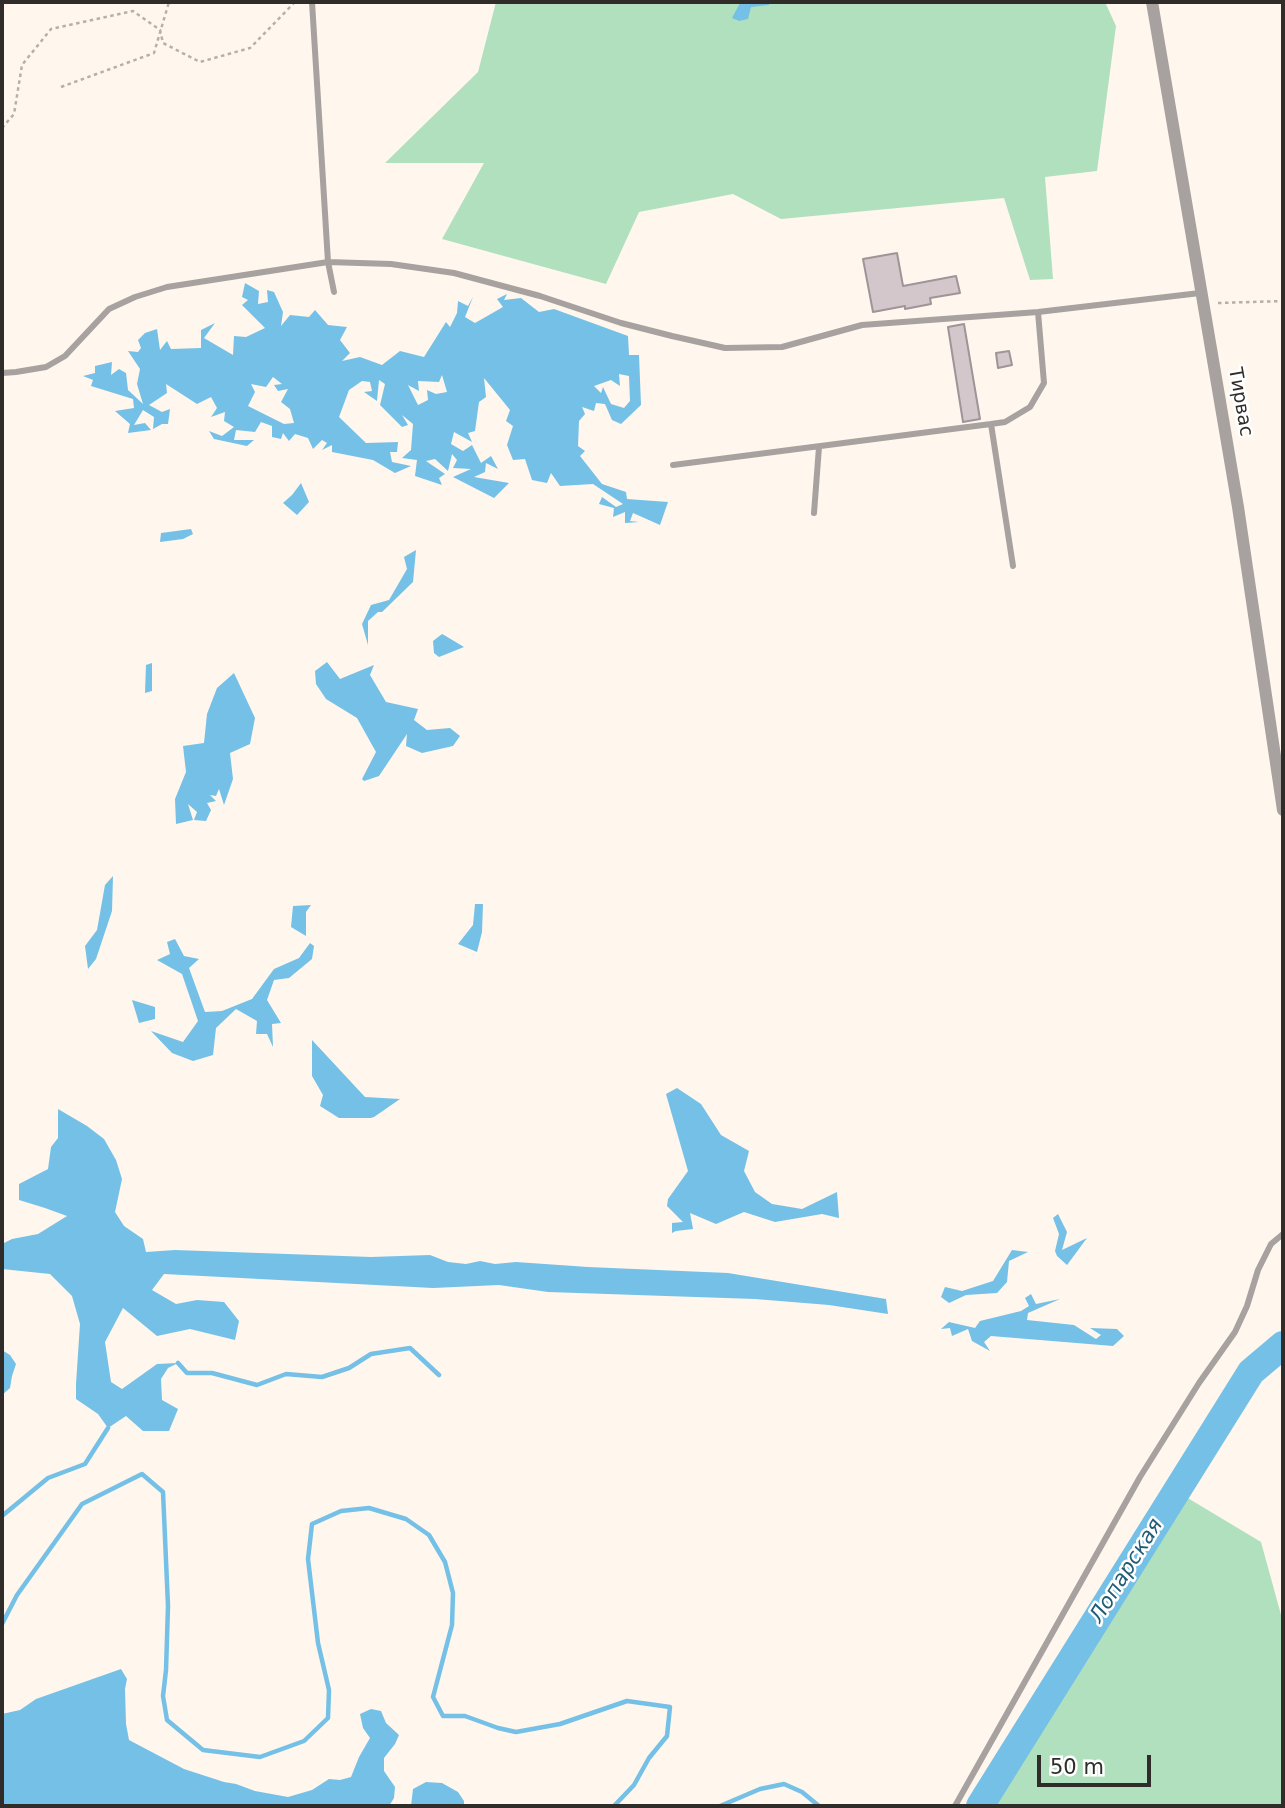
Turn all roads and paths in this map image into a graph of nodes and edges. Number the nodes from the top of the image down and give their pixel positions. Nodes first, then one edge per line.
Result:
1 (169, 2) edge
2 (295, 2) edge
3 (312, 2) edge
4 (1152, 2) edge
5 (160, 30) junction
6 (61, 87) dead end
7 (2, 128) edge
8 (328, 262) junction
9 (334, 292) dead end
10 (1203, 298) junction
11 (1283, 301) edge
12 (1038, 312) junction
13 (2, 373) edge
14 (992, 424) junction
15 (819, 447) junction
16 (673, 465) dead end
17 (814, 513) dead end
18 (1013, 566) dead end
19 (1283, 810) edge
20 (1283, 1234) edge
21 (955, 1806) edge

1 - 5 path
2 - 5 path
3 - 8 lane
4 - 10 street, Тирвас
5 - 6 path
5 - 7 path
8 - 9 lane
8 - 12 lane
8 - 13 lane
10 - 11 path
10 - 12 lane
10 - 19 street, Тирвас
12 - 14 lane
14 - 15 lane
14 - 18 lane
15 - 16 lane
15 - 17 lane
20 - 21 lane

